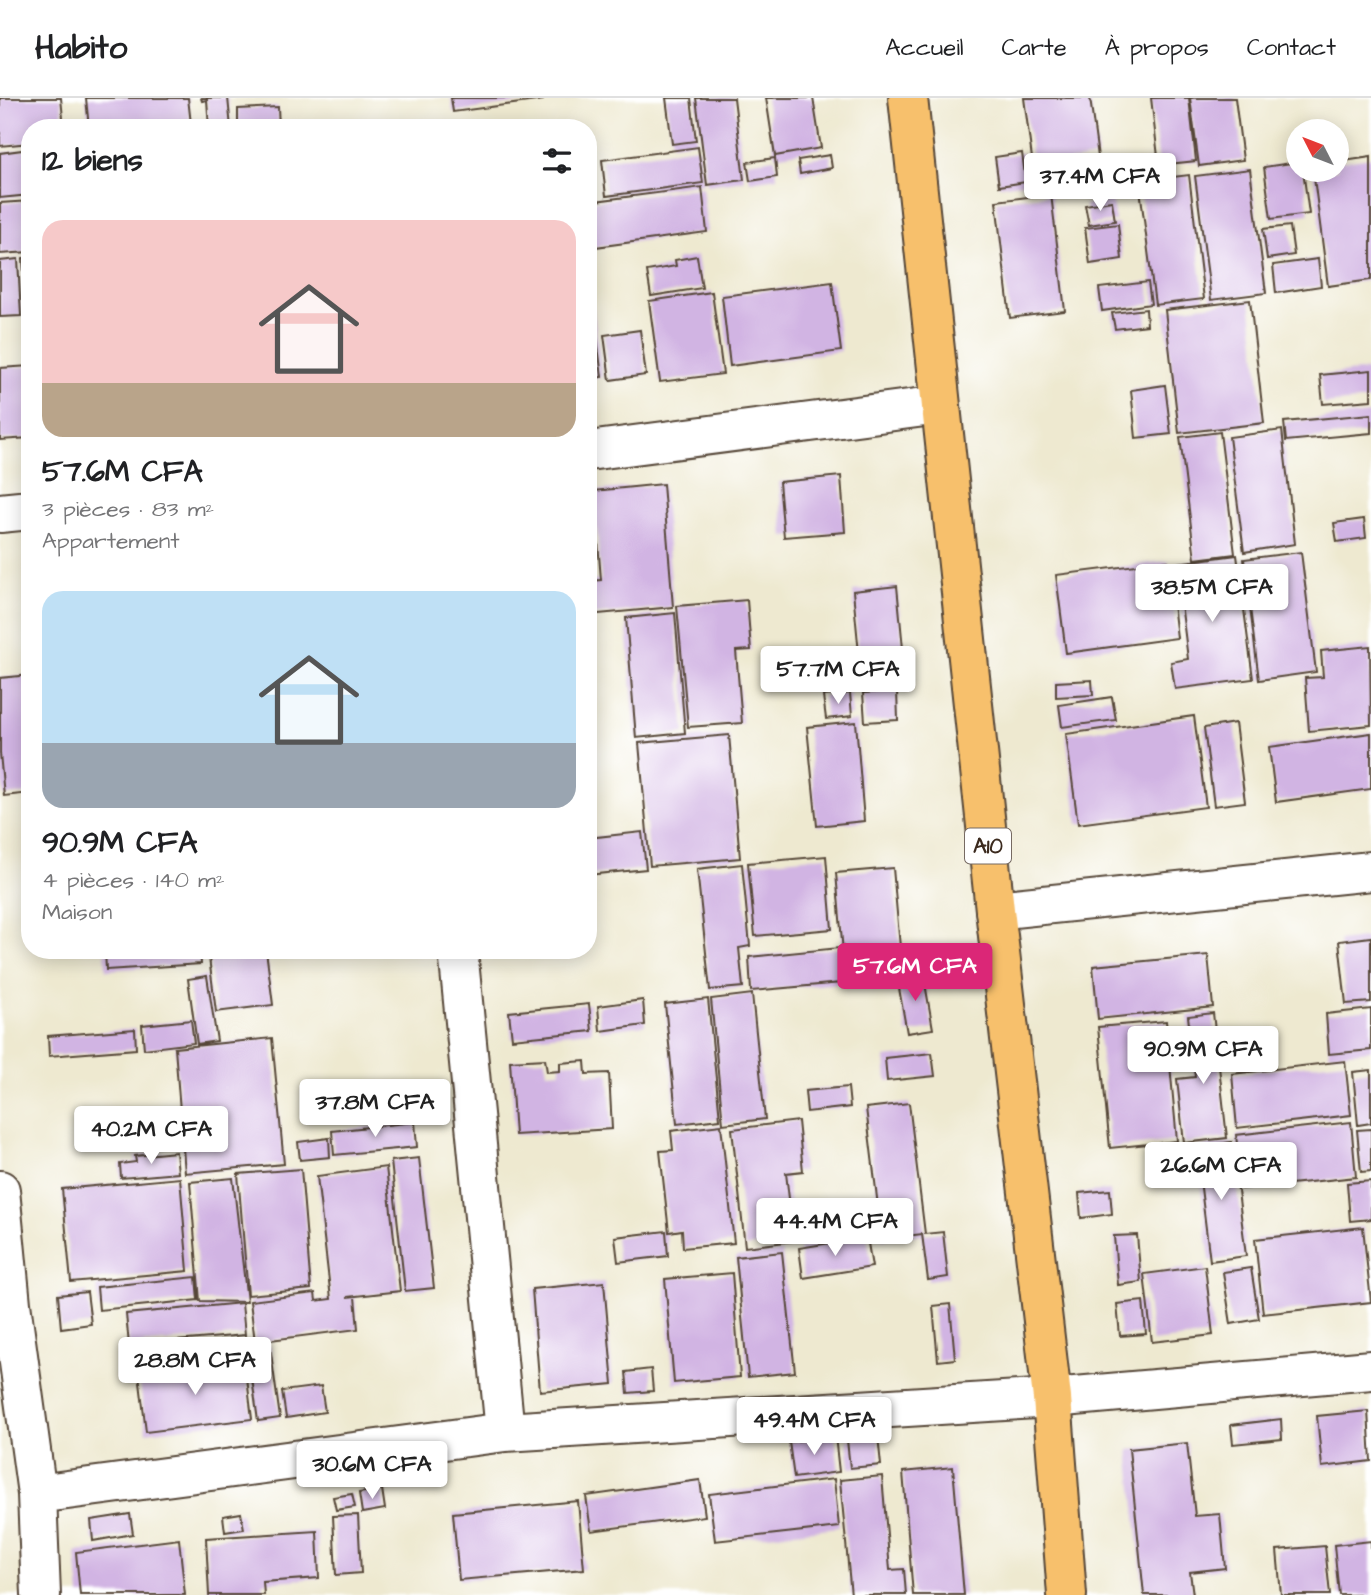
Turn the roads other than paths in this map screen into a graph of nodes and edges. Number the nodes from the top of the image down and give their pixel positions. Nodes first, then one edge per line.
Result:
1 (908, 98) edge
2 (940, 405) junction
3 (597, 450) edge
4 (21, 511) edge
5 (0, 513) edge
6 (1371, 871) edge
7 (995, 910) junction
8 (459, 959) edge
9 (0, 1190) edge
10 (5, 1304) edge
11 (1371, 1370) edge
12 (1052, 1398) junction
13 (505, 1432) junction
14 (37, 1494) junction
15 (41, 1595) edge
16 (1067, 1595) edge

1 - 2 main road, A10
2 - 3 street
2 - 7 main road, A10
4 - 5 street
6 - 7 street
7 - 12 main road, A10
8 - 13 street
9 - 10 street
10 - 14 street
11 - 12 street
12 - 13 street
12 - 16 main road, A10
13 - 14 street
14 - 15 street

